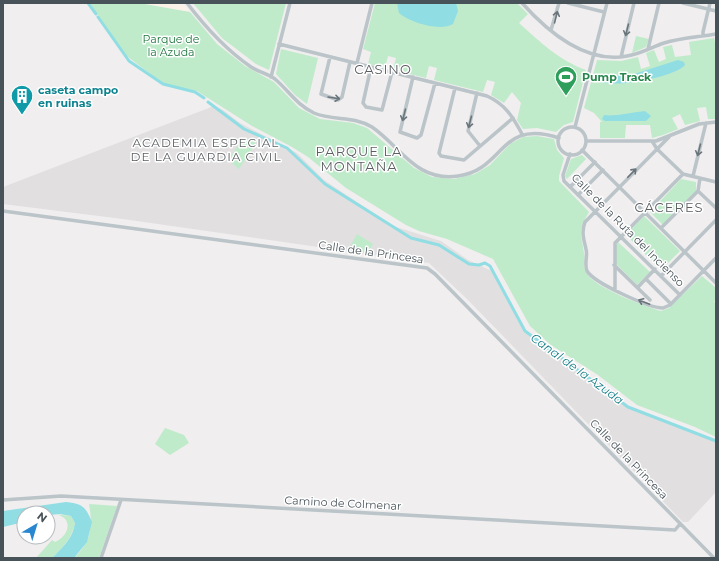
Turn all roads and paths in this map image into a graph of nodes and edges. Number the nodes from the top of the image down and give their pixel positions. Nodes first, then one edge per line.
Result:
1 (187, 3) edge
2 (290, 3) edge
3 (372, 3) edge
4 (522, 3) edge
5 (559, 3) edge
6 (568, 3) edge
7 (606, 3) edge
8 (634, 3) edge
9 (660, 3) edge
10 (683, 3) edge
11 (710, 3) edge
12 (708, 9) junction
13 (716, 11) edge
14 (604, 12) junction
15 (551, 30) junction
16 (716, 34) edge
17 (703, 36) junction
18 (279, 44) junction
19 (648, 49) junction
20 (593, 56) junction
21 (330, 57) junction
22 (621, 57) junction
23 (350, 62) junction
24 (358, 64) junction
25 (372, 67) junction
26 (392, 72) junction
27 (271, 77) junction
28 (413, 77) junction
29 (435, 83) junction
30 (455, 88) junction
31 (477, 93) junction
32 (513, 118) junction
33 (716, 122) edge
34 (706, 123) junction
35 (575, 127) junction
36 (522, 134) junction
37 (669, 137) junction
38 (559, 138) junction
39 (586, 141) junction
40 (652, 141) junction
41 (480, 146) junction
42 (657, 149) junction
43 (582, 150) junction
44 (570, 154) junction
45 (594, 162) junction
46 (603, 170) junction
47 (683, 174) junction
48 (693, 176) junction
49 (700, 178) junction
50 (716, 182) edge
51 (570, 187) junction
52 (619, 187) junction
53 (698, 191) junction
54 (578, 195) junction
55 (716, 208) edge
56 (3, 211) edge
57 (595, 211) junction
58 (645, 212) junction
59 (716, 220) edge
60 (661, 228) junction
61 (621, 236) junction
62 (685, 251) junction
63 (716, 258) edge
64 (614, 265) junction
65 (655, 270) junction
66 (704, 270) junction
67 (661, 276) junction
68 (646, 279) junction
69 (716, 283) edge
70 (638, 287) junction
71 (615, 290) junction
72 (679, 296) junction
73 (650, 300) dead end
74 (669, 302) dead end
75 (3, 500) edge
76 (121, 500) junction
77 (680, 524) junction
78 (101, 558) edge
79 (714, 558) edge

1 - 27 street
2 - 18 street
3 - 24 street
4 - 15 street
15 -> 5 street
6 - 14 street
7 - 14 street
8 -> 22 street
9 - 19 street
10 - 12 street
11 - 12 street
12 - 13 street
12 - 17 street
14 - 20 street
15 - 20 street
16 - 17 street
17 - 19 street
18 - 21 street
18 - 27 street
19 - 22 street
20 - 22 street
20 - 35 street
21 - 23 street
21 -> 23 street
23 - 24 street
24 - 25 street
25 - 26 street
25 - 26 street
26 - 28 street
27 - 36 street
28 - 29 street
28 -> 29 street
29 - 30 street
30 - 31 street
30 - 41 street
31 - 32 street
31 -> 41 street
32 - 36 street
32 - 41 street
33 - 34 street
34 - 37 street
34 -> 48 street
35 - 38 street
35 - 39 street
36 - 38 street
37 - 40 street
37 - 42 street
38 - 44 street
39 - 40 street
39 - 43 street
40 - 42 street
42 - 47 street
52 -> 42 street
43 - 44 street
43 - 45 street
44 - 51 street, Calle de la Ruta del Incienso
45 - 46 street
45 - 51 street
46 - 52 street
46 - 54 street
47 - 48 street
47 - 58 street
48 - 49 street
49 - 50 street
49 - 53 street
51 - 54 street, Calle de la Ruta del Incienso
52 - 57 street
52 - 58 street
53 - 55 street
53 - 60 street
54 - 57 street, Calle de la Ruta del Incienso
56 - 77 street, Calle de la Princesa
57 - 61 street, Calle de la Ruta del Incienso
57 - 71 street
58 - 60 street
58 - 61 street
59 - 62 street
60 - 62 street
61 - 64 street
61 - 65 street, Calle de la Ruta del Incienso
62 - 66 street
62 - 67 street
63 - 66 street
64 - 70 street
64 - 71 street
65 - 67 street, Calle de la Ruta del Incienso
65 - 68 street
66 - 69 street
66 - 72 street
67 - 72 street, Calle de la Ruta del Incienso
68 - 70 street
68 - 74 street
70 - 73 street
72 -> 71 street
75 - 76 street, Camino de Colmenar
76 - 77 street, Camino de Colmenar
76 - 78 street
77 - 79 street, Calle de la Princesa

